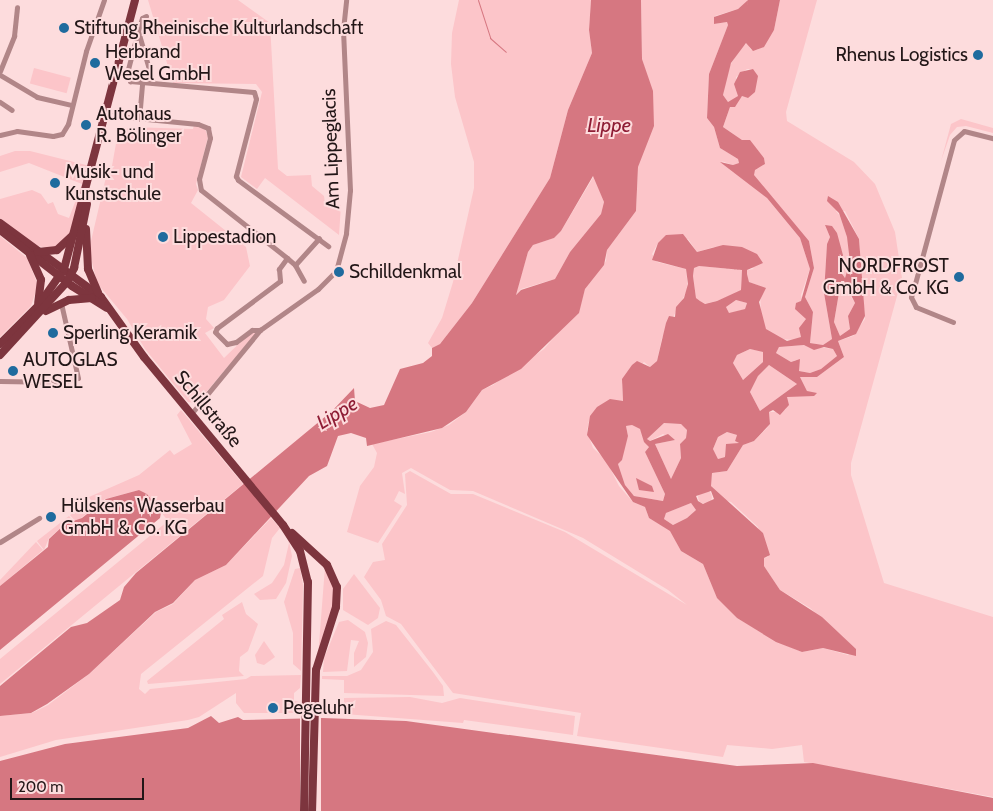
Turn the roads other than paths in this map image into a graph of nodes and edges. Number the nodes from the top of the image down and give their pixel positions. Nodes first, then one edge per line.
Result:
1 (104, 0) edge
2 (135, 0) edge
3 (346, 0) edge
4 (17, 7) dead end
5 (146, 16) dead end
6 (138, 31) junction
7 (0, 73) edge
8 (142, 83) junction
9 (153, 83) junction
10 (0, 102) edge
11 (72, 105) junction
12 (12, 110) dead end
13 (106, 115) junction
14 (140, 119) junction
15 (0, 135) edge
16 (101, 137) junction
17 (993, 138) edge
18 (86, 218) junction
19 (0, 223) edge
20 (0, 230) edge
21 (76, 232) junction
22 (318, 238) junction
23 (328, 246) dead end
24 (38, 252) junction
25 (29, 253) junction
26 (286, 258) junction
27 (295, 265) junction
28 (64, 269) junction
29 (71, 274) junction
30 (60, 277) junction
31 (304, 281) dead end
32 (67, 282) junction
33 (100, 297) junction
34 (92, 298) junction
35 (61, 304) junction
36 (38, 306) junction
37 (111, 310) junction
38 (42, 313) junction
39 (953, 322) dead end
40 (260, 330) junction
41 (0, 344) edge
42 (0, 355) edge
43 (0, 381) edge
44 (192, 414) junction
45 (39, 518) dead end
46 (283, 525) junction
47 (0, 542) edge
48 (312, 670) junction
49 (304, 811) edge
50 (312, 811) edge

1 - 11 street
2 - 13 main road
3 - 40 street, Am Lippeglacis
4 - 7 street
5 - 6 street
6 - 8 street
6 - 9 street
7 - 11 street
8 - 9 street
8 - 14 street
9 - 22 street
10 - 12 street
11 - 15 street
13 - 14 street
13 - 16 main road
14 - 26 street
16 - 18 main road
16 - 21 main road
17 - 39 street
18 - 29 main road
18 - 33 main road
19 - 24 main road, Schillstraße
20 - 25 main road, Schillstraße
21 - 24 main road
21 - 28 main road
22 - 23 street
22 - 27 street
24 - 28 main road, Schillstraße
25 - 30 main road, Schillstraße
25 - 36 main road
26 - 27 street
26 - 40 street
27 - 31 street
28 - 29 main road, Schillstraße
28 - 30 main road
29 - 32 main road
29 - 33 main road, Schillstraße
30 - 32 main road, Schillstraße
30 - 36 main road
32 - 34 main road, Schillstraße
32 - 38 main road
33 - 37 main road, Schillstraße
34 - 35 main road
34 - 37 main road, Schillstraße
35 - 38 main road
35 - 43 street
36 - 41 main road
37 - 44 main road, Schillstraße
38 - 42 main road
40 - 44 street, Am Lippeglacis
44 - 46 main road, Schillstraße
45 - 47 street
46 - 48 main road
46 - 48 main road
48 - 49 main road
48 - 50 main road

